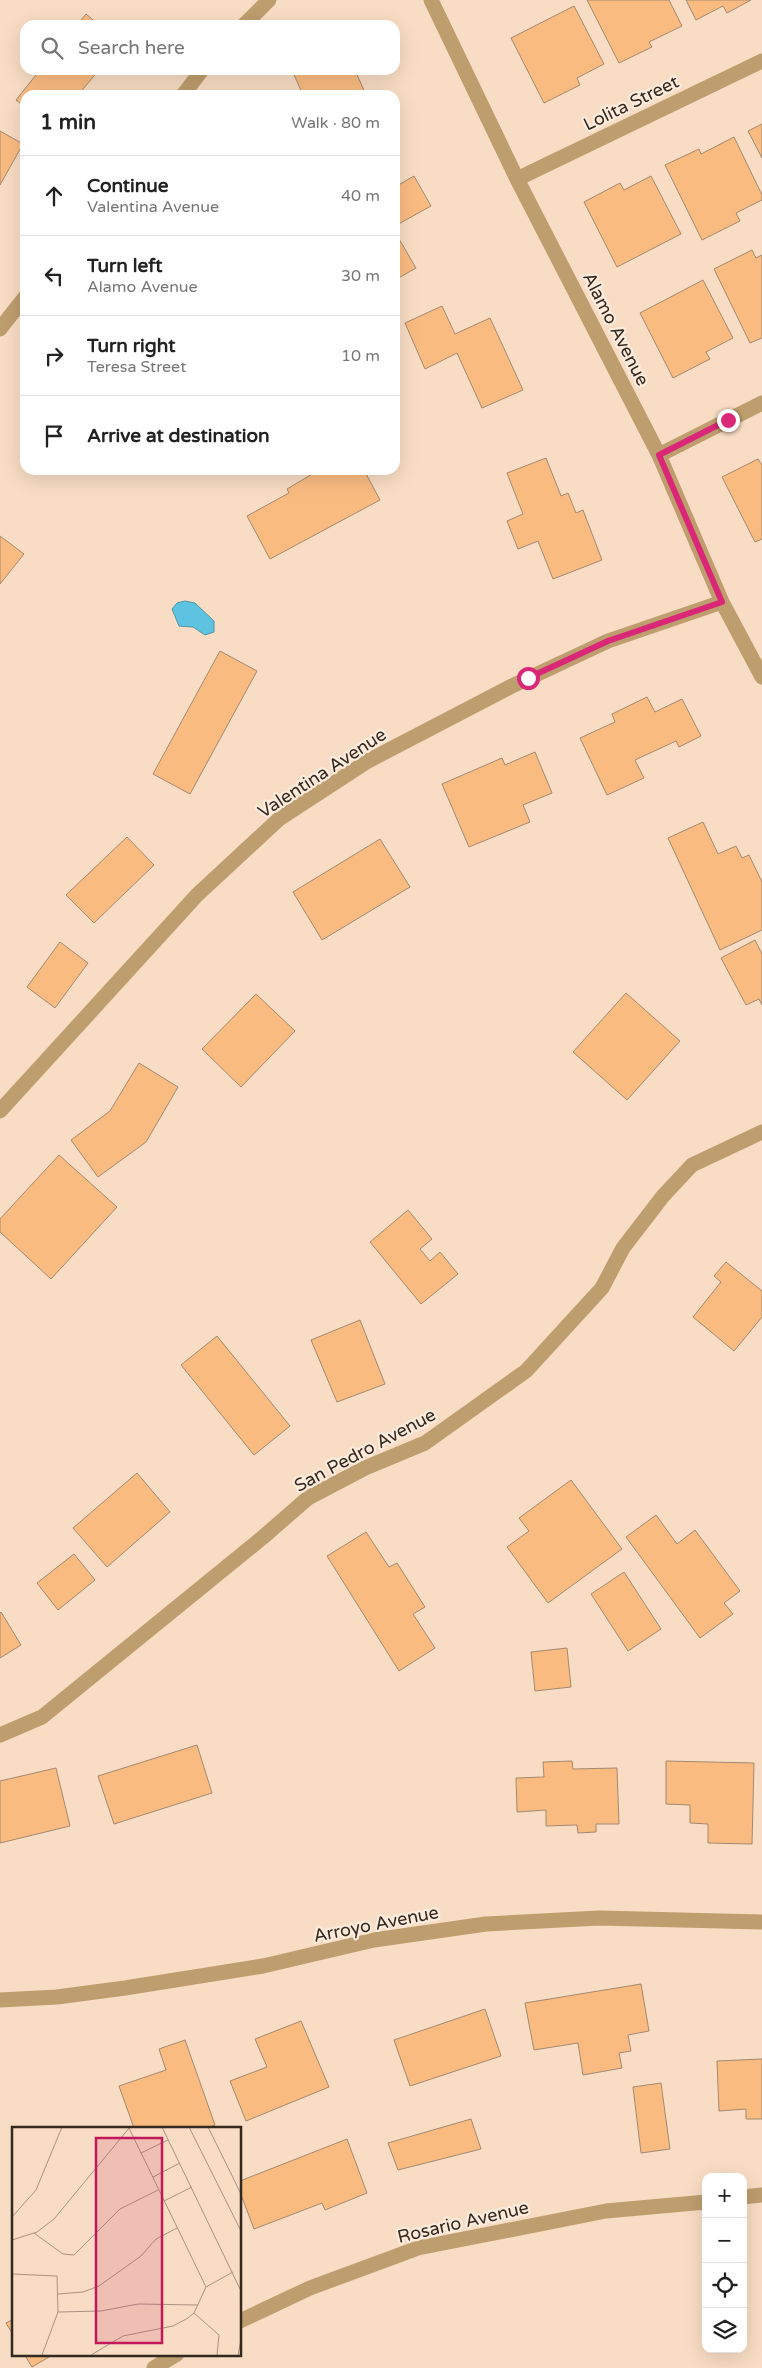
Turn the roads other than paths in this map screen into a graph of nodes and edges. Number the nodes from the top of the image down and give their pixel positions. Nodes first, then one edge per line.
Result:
1 (269, 0) edge
2 (431, 0) edge
3 (249, 20) edge
4 (762, 60) edge
5 (198, 75) edge
6 (186, 90) edge
7 (517, 179) junction
8 (20, 303) edge
9 (0, 329) edge
10 (762, 403) edge
11 (659, 455) junction
12 (722, 602) junction
13 (762, 677) edge
14 (0, 1110) edge
15 (762, 1132) edge
16 (0, 1735) edge
17 (762, 1922) edge
18 (0, 2000) edge
19 (762, 2195) edge
20 (747, 2197) edge
21 (702, 2202) edge
22 (241, 2321) edge
23 (174, 2356) edge
24 (154, 2368) edge

1 - 3 street
2 - 7 street, Alamo Avenue
4 - 7 street, Lolita Street
5 - 6 street
7 - 11 street, Alamo Avenue
8 - 9 street
10 - 11 street
11 - 12 street, Alamo Avenue
12 - 13 street, Alamo Avenue
12 - 14 street, Valentina Avenue
15 - 16 street, San Pedro Avenue
17 - 18 street, Arroyo Avenue
19 - 20 street
21 - 22 street, Rosario Avenue
23 - 24 street

